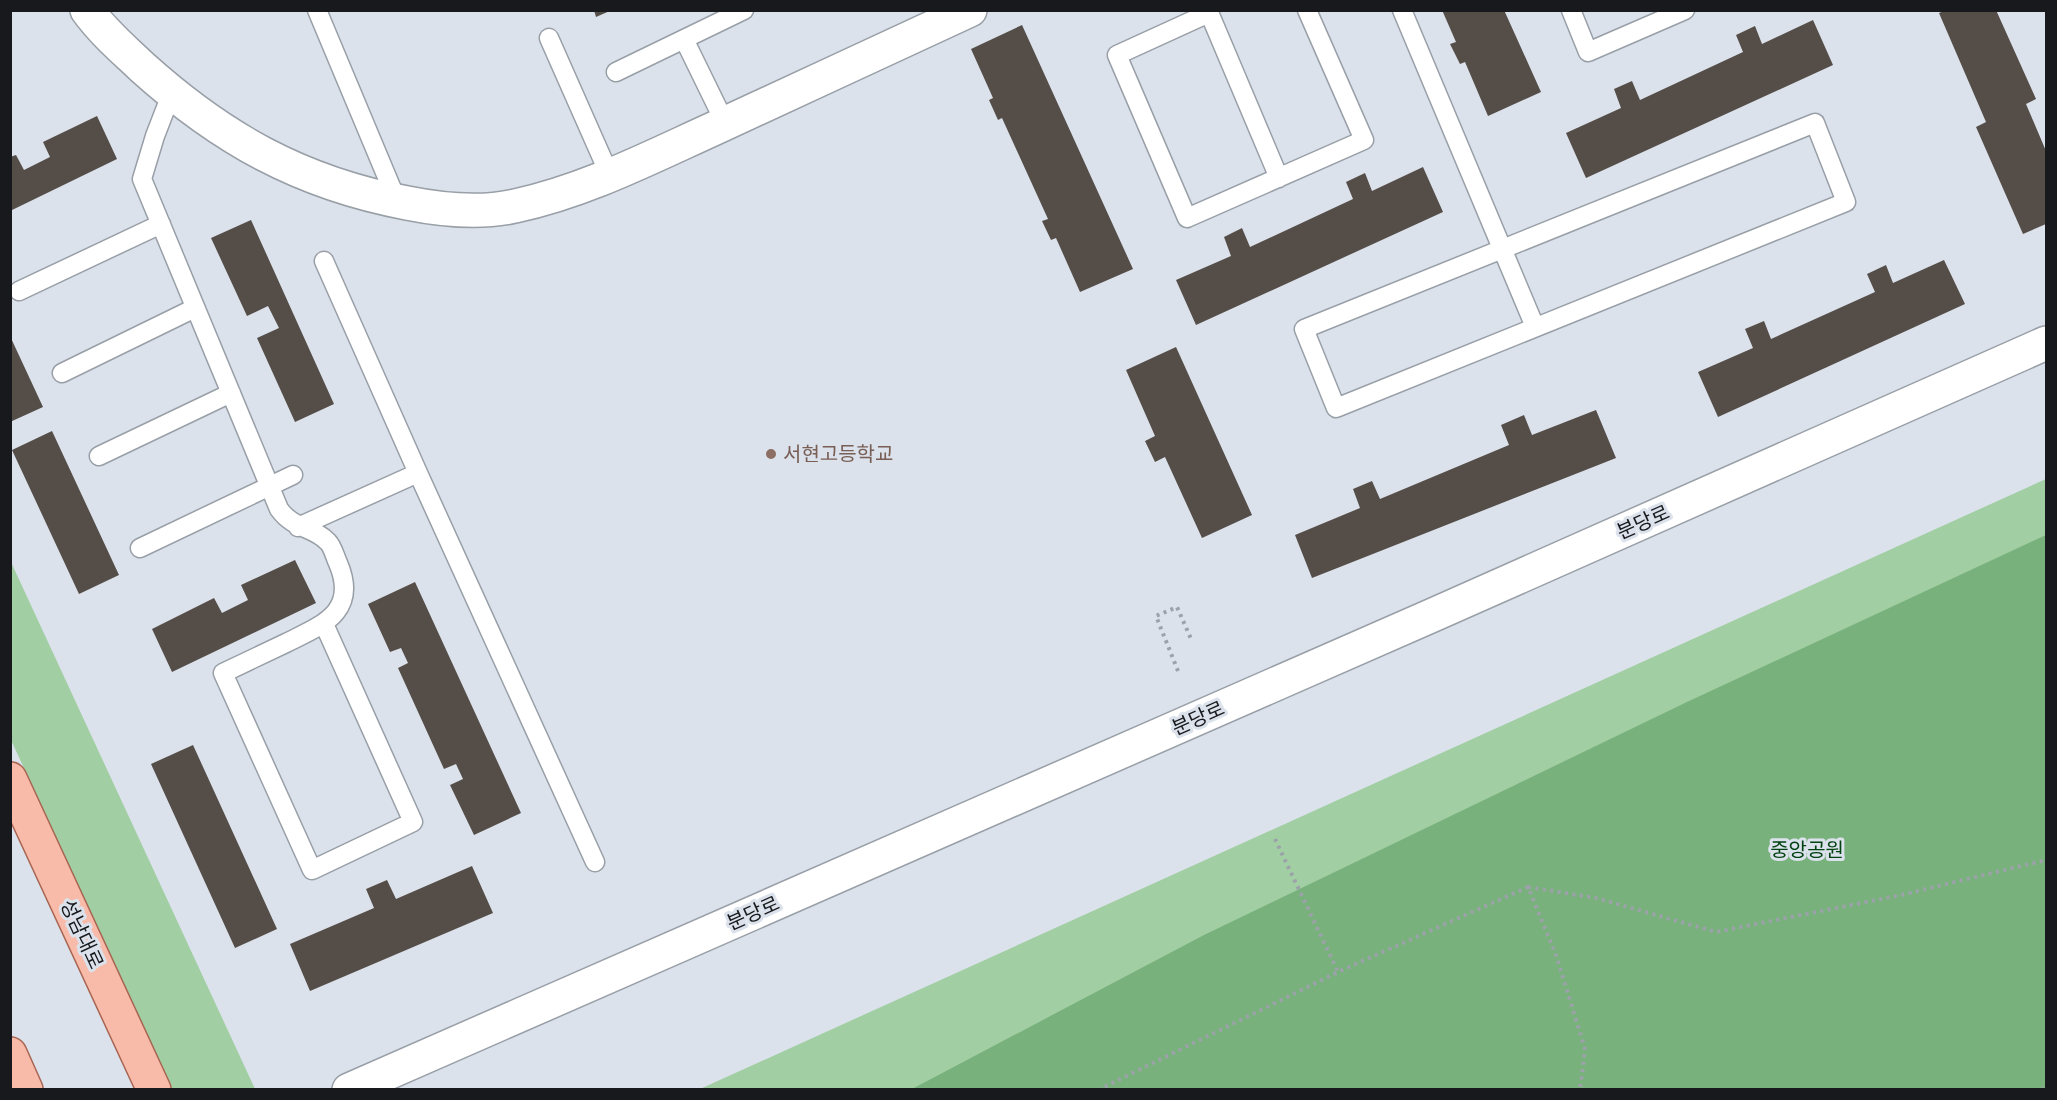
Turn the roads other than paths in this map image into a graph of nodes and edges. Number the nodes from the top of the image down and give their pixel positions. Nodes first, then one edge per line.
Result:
1 (87, 10) edge
2 (317, 10) edge
3 (744, 10) edge
4 (970, 10) edge
5 (1307, 10) edge
6 (1402, 10) edge
7 (1571, 10) edge
8 (1208, 12) edge
9 (1678, 12) edge
10 (549, 38) dead end
11 (684, 39) junction
12 (616, 72) dead end
13 (172, 92) junction
14 (725, 123) junction
15 (610, 176) junction
16 (1279, 178) junction
17 (397, 201) junction
18 (161, 224) junction
19 (1502, 249) junction
20 (324, 261) dead end
21 (19, 291) dead end
22 (195, 308) junction
23 (1535, 327) junction
24 (2046, 344) edge
25 (62, 373) dead end
26 (231, 393) junction
27 (99, 456) dead end
28 (418, 473) junction
29 (293, 475) dead end
30 (269, 486) junction
31 (298, 527) junction
32 (140, 548) dead end
33 (324, 624) junction
34 (10, 779) edge
35 (595, 862) dead end
36 (10, 1054) edge
37 (26, 1089) edge
38 (154, 1089) edge
39 (350, 1089) edge

1 - 13 main road
2 - 17 lane
3 - 11 lane
4 - 14 main road
5 - 16 lane
6 - 19 lane
7 - 9 lane
8 - 16 lane
8 - 16 lane
10 - 15 lane
11 - 12 lane
11 - 14 lane
13 - 17 main road
13 - 18 lane
14 - 15 main road
15 - 17 main road
18 - 21 lane
18 - 22 lane
19 - 23 lane
19 - 23 lane
19 - 23 lane
20 - 28 lane
22 - 25 lane
22 - 26 lane
24 - 39 main road, 분당로
26 - 27 lane
26 - 30 lane
28 - 31 lane
28 - 35 lane
29 - 30 lane
30 - 31 lane
30 - 32 lane
31 - 33 lane
33 - 33 lane
34 - 38 main road, 성남대로
36 - 37 main road

